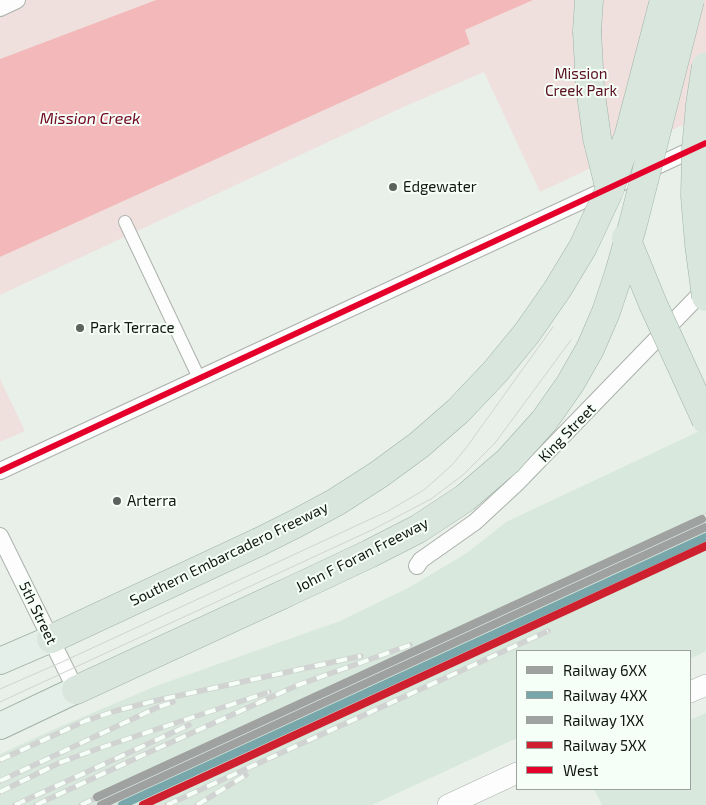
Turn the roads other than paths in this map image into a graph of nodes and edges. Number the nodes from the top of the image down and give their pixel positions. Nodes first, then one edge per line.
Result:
1 (17, 0) edge
2 (589, 0) edge
3 (664, 0) edge
4 (690, 0) edge
5 (0, 8) edge
6 (706, 66) edge
7 (706, 143) edge
8 (125, 222) dead end
9 (706, 288) edge
10 (706, 296) edge
11 (199, 378) junction
12 (706, 420) edge
13 (0, 471) edge
14 (0, 536) edge
15 (417, 566) dead end
16 (51, 639) junction
17 (0, 661) edge
18 (76, 690) junction
19 (0, 726) edge
20 (516, 773) edge
21 (448, 805) edge

1 - 5 street
2 - 12 highway, bridge
3 - 16 highway, Southern Embarcadero Freeway, bridge
4 - 18 highway, John F Foran Freeway, bridge
6 - 10 highway, bridge
7 - 11 street
8 - 11 street
9 - 15 street, King Street
11 - 13 street
14 - 16 street, 5th Street
16 - 17 main road
16 - 18 street, 5th Street
18 - 19 main road
20 - 21 street

